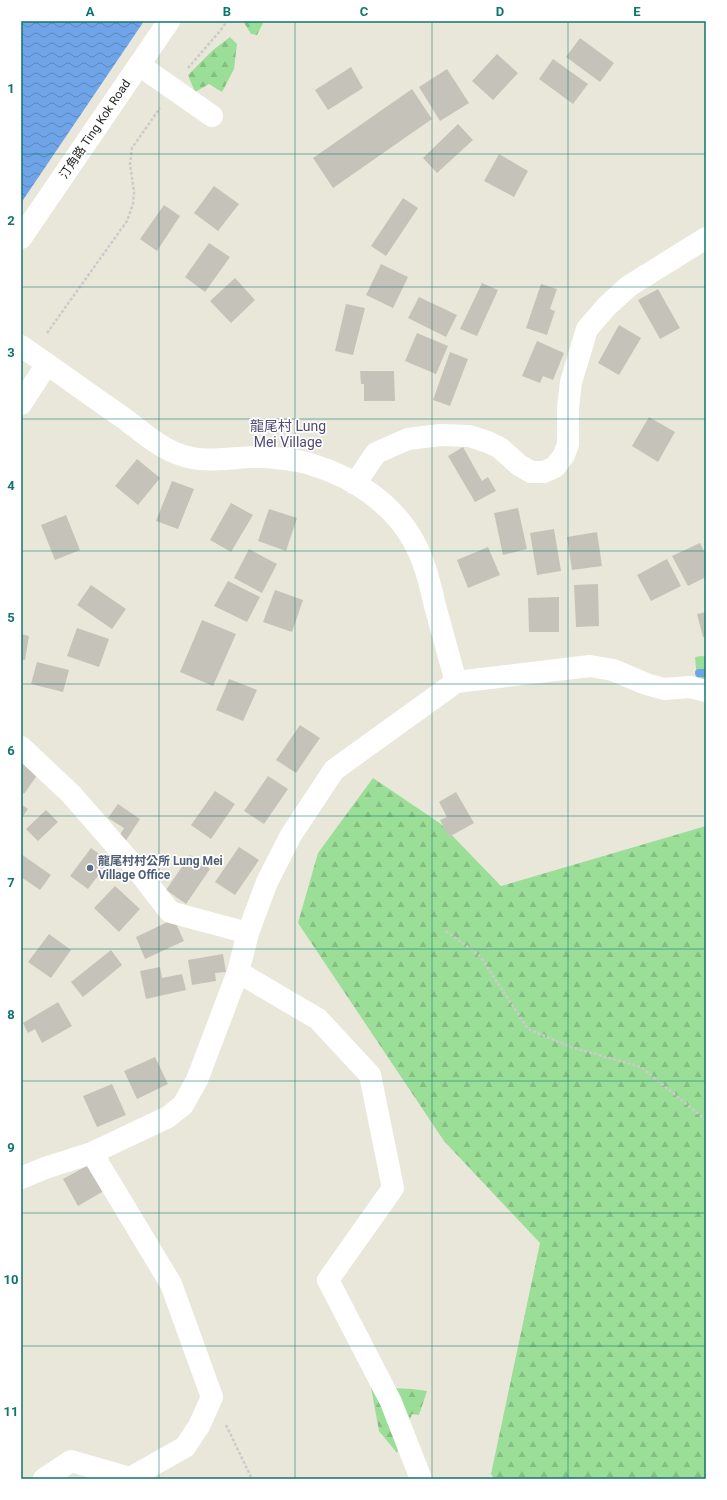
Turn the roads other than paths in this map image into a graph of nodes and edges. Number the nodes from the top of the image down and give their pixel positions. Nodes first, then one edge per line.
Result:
1 (169, 21) edge
2 (139, 65) junction
3 (212, 116) dead end
4 (21, 238) edge
5 (706, 238) edge
6 (21, 346) edge
7 (47, 364) junction
8 (21, 404) edge
9 (355, 484) junction
10 (456, 682) junction
11 (706, 691) edge
12 (21, 747) edge
13 (248, 933) junction
14 (238, 972) junction
15 (92, 1153) junction
16 (21, 1178) edge
17 (44, 1479) edge
18 (421, 1479) edge

1 - 2 street, 汀角路 Ting Kok Road
2 - 3 street
2 - 4 street, 汀角路 Ting Kok Road
5 - 9 street
6 - 7 street
7 - 8 street
7 - 9 street
9 - 10 street
10 - 11 street
10 - 13 street
12 - 13 street
13 - 14 street
14 - 15 street
14 - 18 street
15 - 16 street
15 - 17 street

